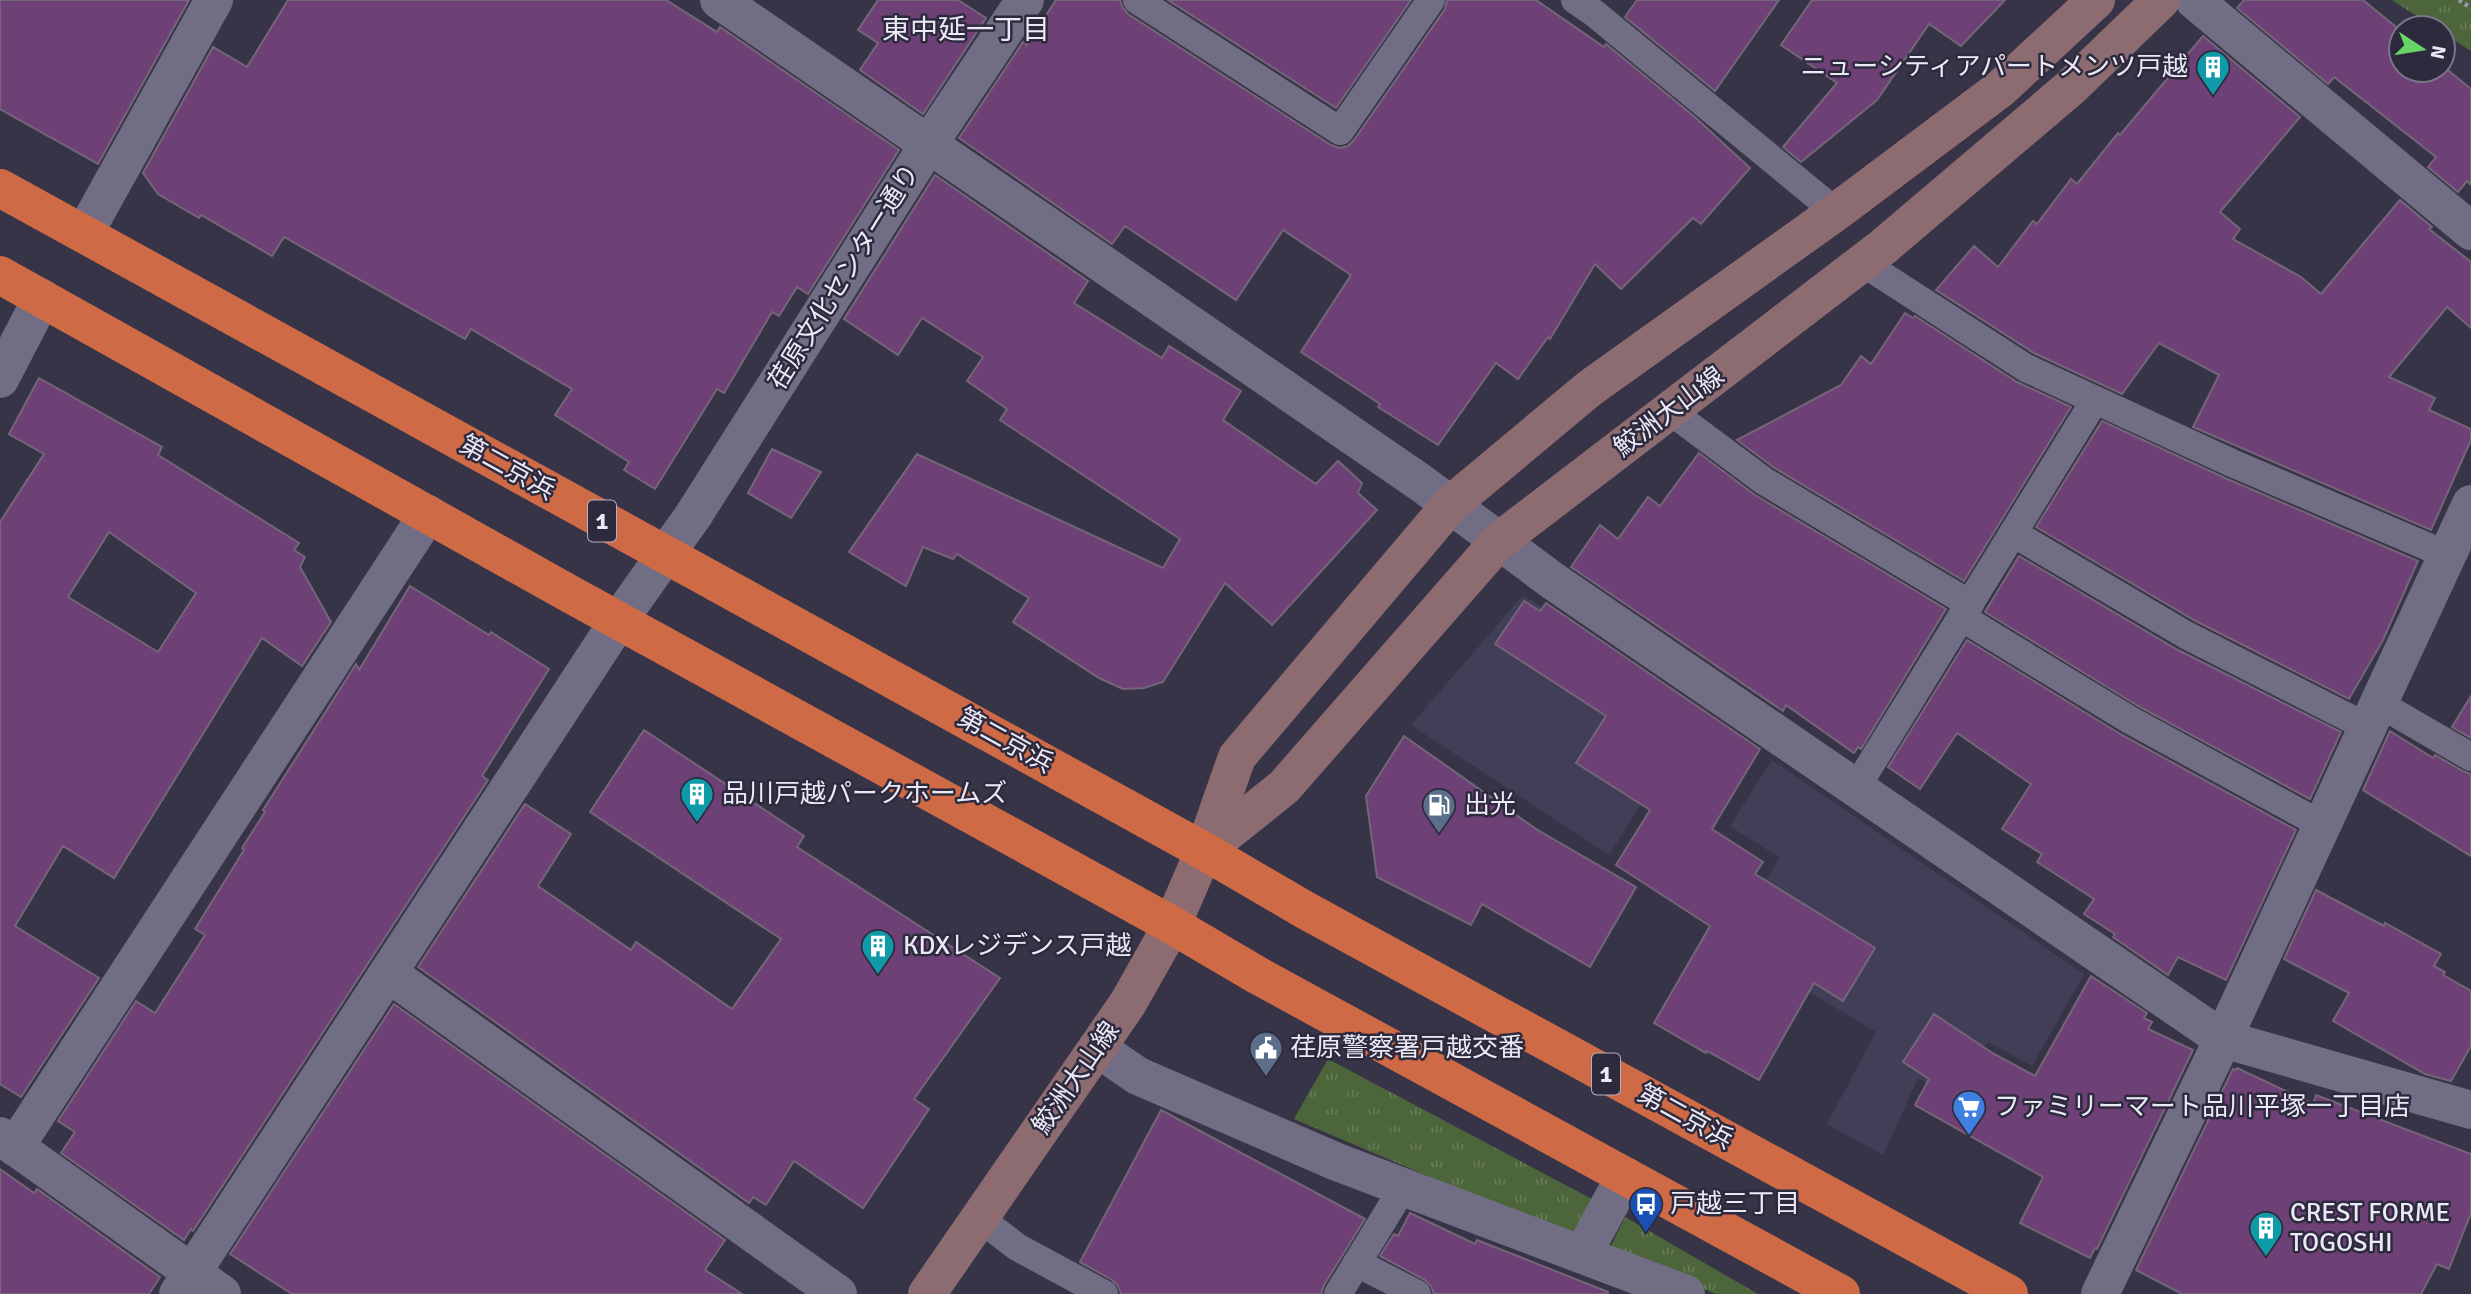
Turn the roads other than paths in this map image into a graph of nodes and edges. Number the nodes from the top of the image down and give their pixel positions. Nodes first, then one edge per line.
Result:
1 (214, 0) edge
2 (719, 0) edge
3 (1025, 0) edge
4 (1137, 0) edge
5 (1431, 0) edge
6 (1575, 0) edge
7 (2096, 0) edge
8 (2161, 0) edge
9 (2193, 0) edge
10 (928, 145) junction
11 (0, 188) edge
12 (1836, 212) junction
13 (2471, 231) edge
14 (85, 234) junction
15 (1863, 263) junction
16 (0, 275) edge
17 (42, 298) junction
18 (0, 379) edge
19 (2095, 400) junction
20 (1670, 411) junction
21 (1451, 504) junction
22 (2471, 504) edge
23 (428, 514) junction
24 (2013, 533) junction
25 (1499, 541) junction
26 (664, 554) junction
27 (2447, 555) junction
28 (1965, 610) junction
29 (619, 620) junction
30 (2373, 715) junction
31 (2471, 757) edge
32 (1856, 788) junction
33 (2322, 825) junction
34 (1204, 851) junction
35 (1172, 925) junction
36 (388, 973) junction
37 (2222, 1039) junction
38 (1097, 1048) junction
39 (2471, 1110) edge
40 (7, 1142) edge
41 (1625, 1176) junction
42 (1404, 1186) junction
43 (978, 1217) junction
44 (1583, 1254) junction
45 (1357, 1264) junction
46 (198, 1287) edge
47 (838, 1294) edge
48 (927, 1294) edge
49 (1104, 1294) edge
50 (1338, 1294) edge
51 (1416, 1294) edge
52 (1686, 1294) edge
53 (1841, 1294) edge
54 (2009, 1294) edge
55 (2101, 1294) edge

1 - 14 street
2 - 10 street
3 - 10 street, 荏原文化センター通り
4 - 5 lane
6 - 12 lane
7 - 12 main road, 鮫洲大山線
8 - 15 main road, 鮫洲大山線
9 - 13 street
10 - 21 street
10 - 26 street, 荏原文化センター通り
11 - 14 highway, 第二京浜 / 1
12 - 21 main road, 鮫洲大山線
14 - 26 highway, 第二京浜 / 1
15 - 19 lane
15 - 20 main road, 鮫洲大山線
16 - 17 highway
17 - 18 street
17 - 23 highway
19 - 24 lane
19 - 27 lane
20 - 25 main road, 鮫洲大山線
20 - 28 lane
21 - 25 street
21 - 34 main road, 鮫洲大山線
22 - 27 street
23 - 29 highway
23 - 40 street
24 - 28 lane
24 - 30 lane
25 - 32 street
25 - 34 main road, 鮫洲大山線
26 - 29 street, 荏原文化センター通り
26 - 34 highway, 第二京浜 / 1
27 - 30 street
28 - 32 lane
28 - 33 lane
29 - 35 highway
29 - 36 street, 荏原文化センター通り
30 - 31 lane
30 - 33 street
32 - 37 street
33 - 37 street
34 - 35 main road, 鮫洲大山線
34 - 54 highway, 第二京浜 / 1
35 - 38 main road, 鮫洲大山線
35 - 41 highway
36 - 46 street, 荏原文化センター通り
36 - 47 street
37 - 39 street
37 - 55 street
38 - 42 street
38 - 43 main road, 鮫洲大山線
40 - 46 street
41 - 44 street
41 - 53 highway
42 - 44 street
42 - 45 lane
43 - 48 main road, 鮫洲大山線
43 - 49 lane
44 - 52 street
45 - 50 lane
45 - 51 lane

